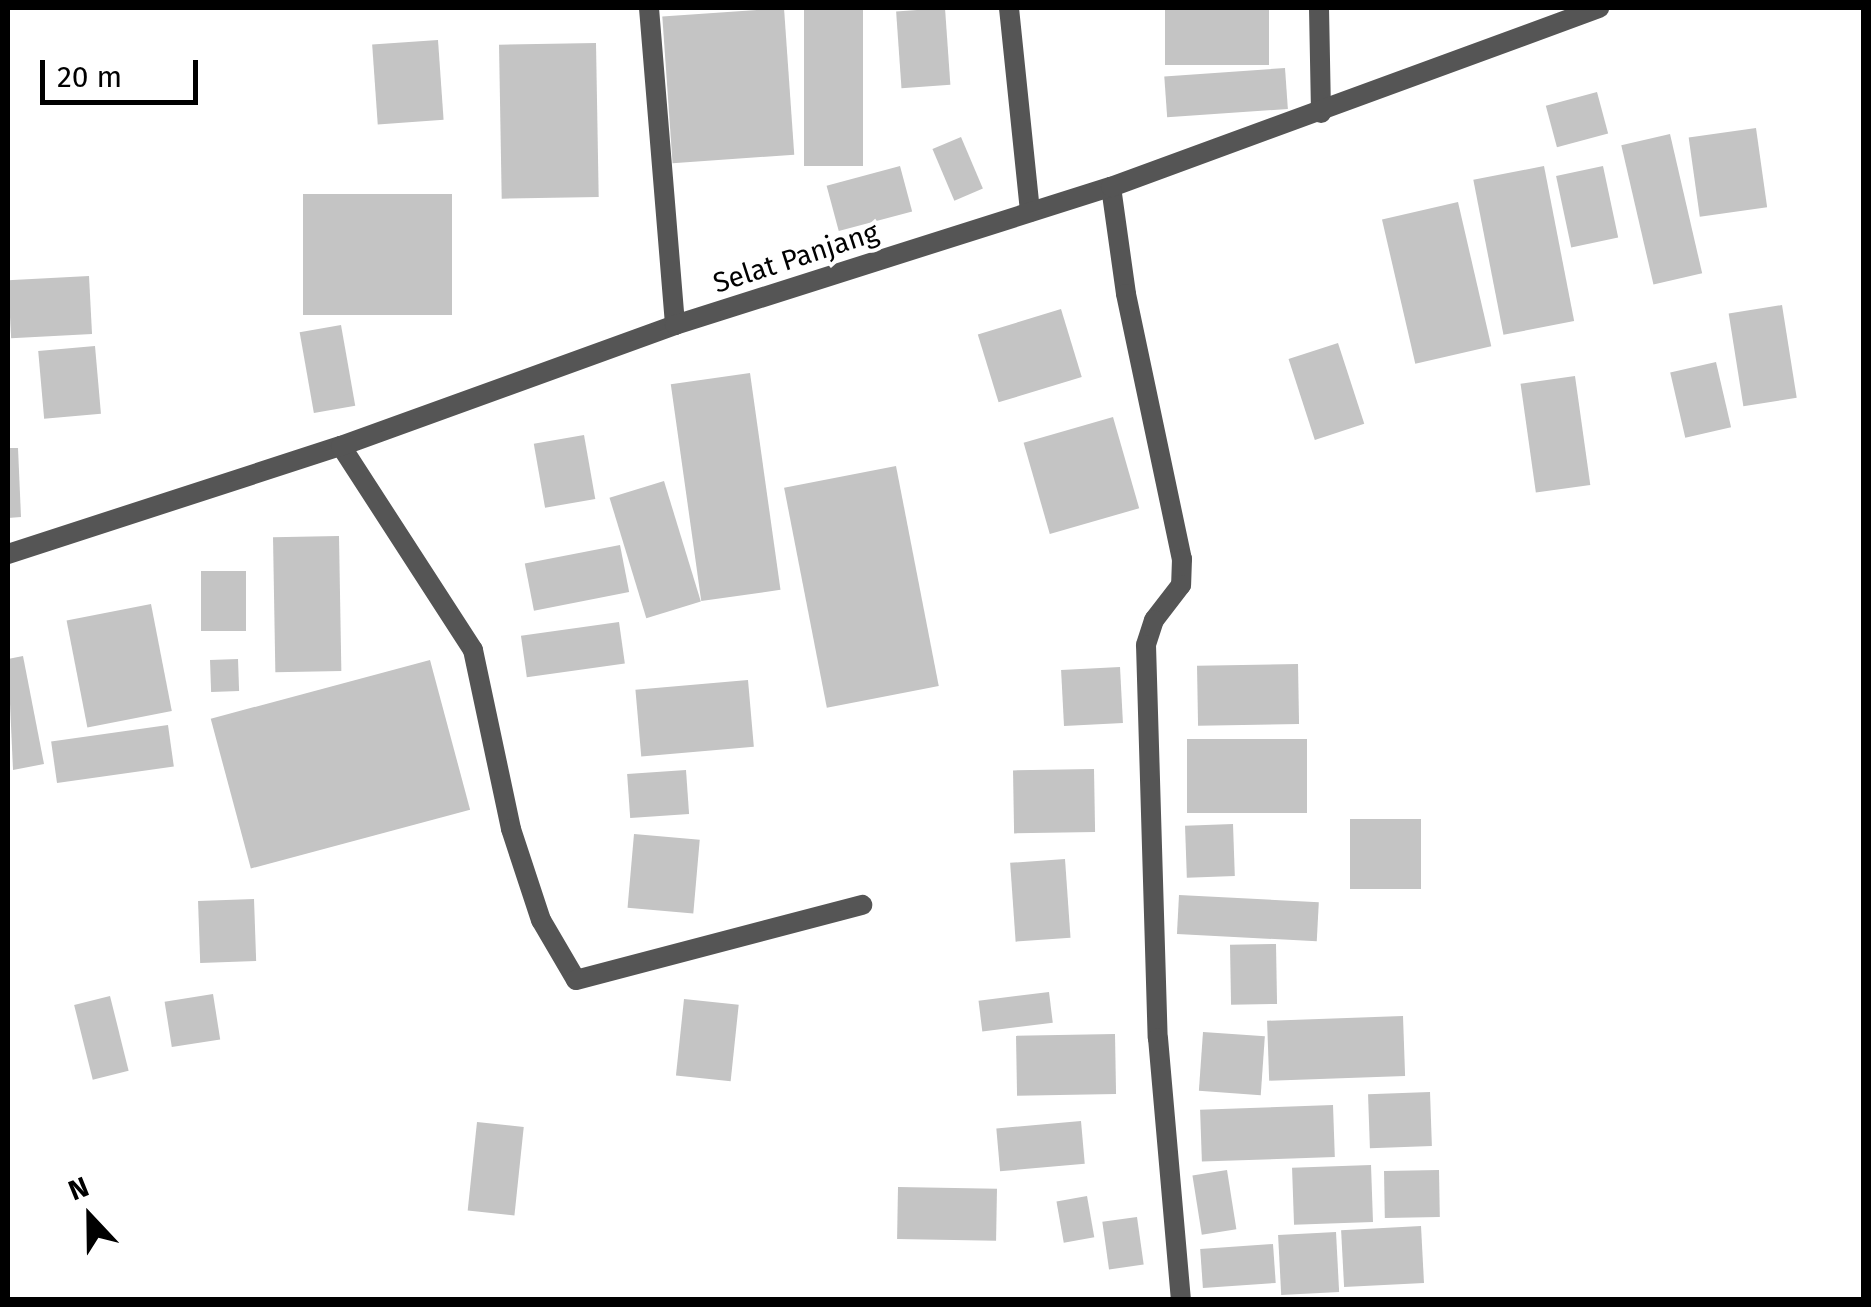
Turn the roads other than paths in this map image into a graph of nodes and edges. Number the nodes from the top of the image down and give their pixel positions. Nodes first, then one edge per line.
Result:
1 (649, 8) edge
2 (1009, 8) edge
3 (1319, 8) edge
4 (1598, 8) edge
5 (1321, 113) junction
6 (1111, 187) junction
7 (1030, 212) junction
8 (675, 325) junction
9 (341, 446) junction
10 (8, 554) edge
11 (862, 904) dead end
12 (1180, 1300) edge

1 - 8 street
2 - 7 street
3 - 5 street
4 - 5 street, Selat Panjang
5 - 6 street, Selat Panjang
6 - 7 street, Selat Panjang
6 - 12 street
7 - 8 street, Selat Panjang
8 - 9 street, Selat Panjang
9 - 10 street, Selat Panjang
9 - 11 street

